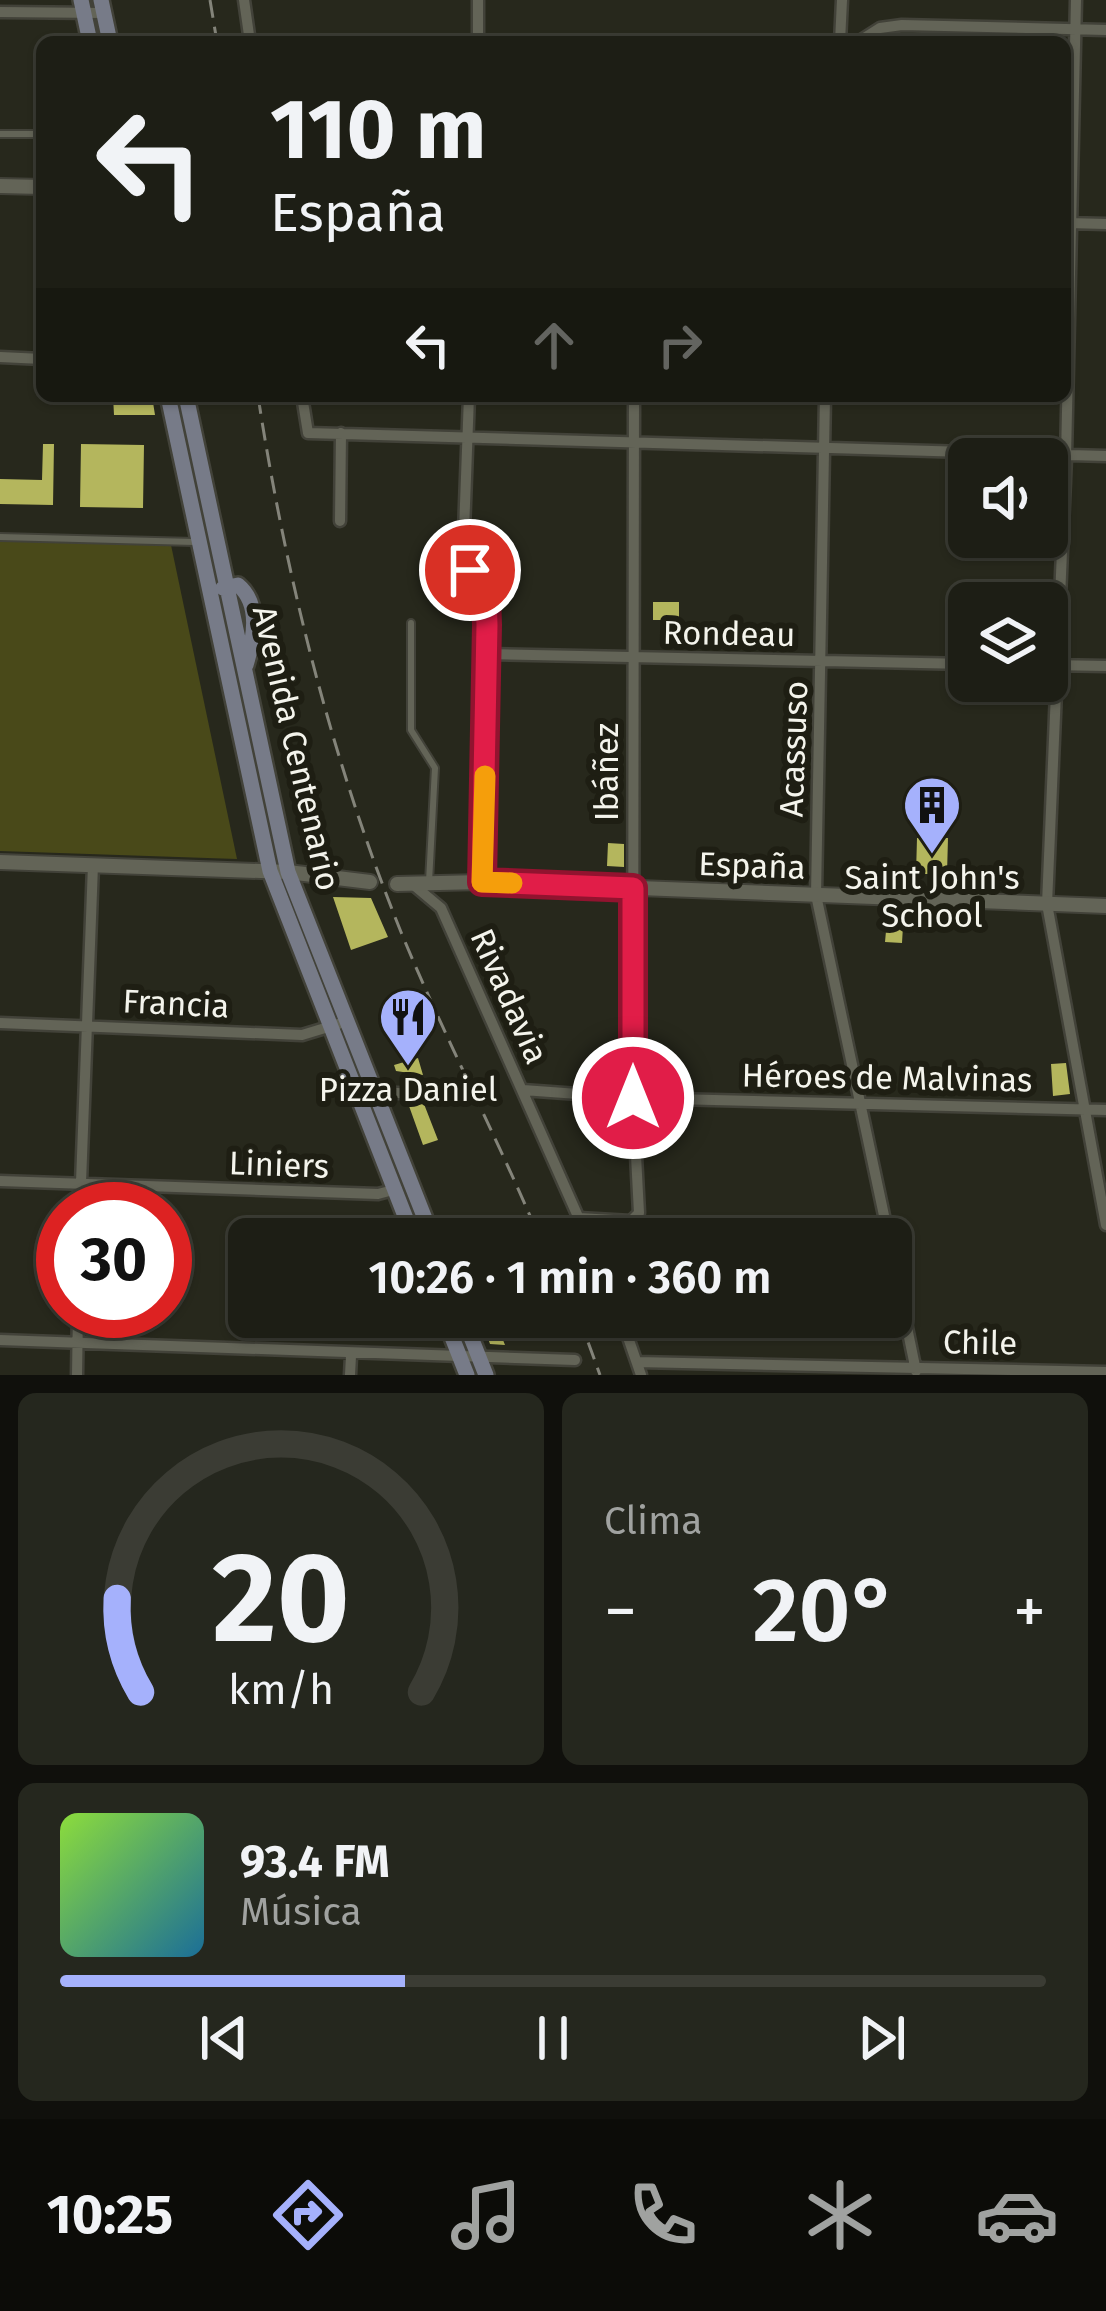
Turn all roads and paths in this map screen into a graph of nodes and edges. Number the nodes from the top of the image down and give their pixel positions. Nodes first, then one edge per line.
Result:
1 (244, 0) edge
2 (478, 0) edge
3 (842, 0) edge
4 (1076, 0) edge
5 (102, 6) edge
6 (83, 8) edge
7 (0, 12) edge
8 (1077, 29) junction
9 (1106, 30) edge
10 (109, 36) edge
11 (249, 36) edge
12 (478, 36) edge
13 (840, 36) edge
14 (868, 36) edge
15 (0, 130) edge
16 (36, 134) edge
17 (1071, 174) edge
18 (0, 186) edge
19 (36, 187) edge
20 (1071, 223) edge
21 (1106, 224) edge
22 (0, 357) edge
23 (36, 359) edge
24 (169, 402) edge
25 (187, 402) edge
26 (303, 402) edge
27 (469, 402) edge
28 (634, 402) edge
29 (825, 402) edge
30 (1067, 402) edge
31 (341, 433) junction
32 (467, 435) junction
33 (1066, 438) edge
34 (633, 441) junction
35 (822, 448) junction
36 (948, 453) edge
37 (1106, 456) edge
38 (1068, 457) edge
39 (340, 521) dead end
40 (0, 537) edge
41 (199, 542) junction
42 (228, 587) junction
43 (210, 591) junction
44 (410, 623) dead end
45 (488, 654) junction
46 (633, 658) junction
47 (823, 662) junction
48 (948, 664) edge
49 (1068, 665) edge
50 (1106, 666) edge
51 (1050, 702) edge
52 (0, 862) edge
53 (93, 866) junction
54 (279, 872) junction
55 (370, 882) dead end
56 (482, 882) junction
57 (397, 884) dead end
58 (422, 886) junction
59 (454, 886) junction
60 (633, 888) junction
61 (816, 895) junction
62 (1047, 904) junction
63 (1106, 906) edge
64 (441, 908) junction
65 (348, 1021) junction
66 (0, 1023) edge
67 (87, 1025) junction
68 (330, 1028) junction
69 (523, 1090) junction
70 (375, 1092) junction
71 (464, 1096) dead end
72 (633, 1098) junction
73 (861, 1102) junction
74 (1083, 1109) junction
75 (1106, 1110) edge
76 (0, 1181) edge
77 (80, 1182) edge
78 (36, 1183) edge
79 (192, 1186) edge
80 (403, 1187) junction
81 (410, 1218) edge
82 (421, 1218) edge
83 (579, 1218) edge
84 (636, 1218) edge
85 (885, 1218) edge
86 (1106, 1226) edge
87 (78, 1338) edge
88 (452, 1338) edge
89 (471, 1338) edge
90 (628, 1338) edge
91 (909, 1338) edge
92 (0, 1340) edge
93 (78, 1343) junction
94 (351, 1356) junction
95 (459, 1356) junction
96 (479, 1357) junction
97 (575, 1360) dead end
98 (639, 1369) edge
99 (916, 1371) edge
100 (1106, 1372) edge
101 (77, 1375) edge
102 (350, 1375) edge
103 (466, 1375) edge
104 (486, 1375) edge

1 - 11 street
2 - 12 street
3 - 13 street
4 - 8 street
5 - 6 street
5 - 10 main road
6 - 7 street
8 - 9 street
8 - 14 street
8 - 17 street
15 - 16 lane
18 - 19 street
20 - 21 street
22 - 23 street
24 - 41 main road, Avenida Centenario
25 - 42 main road, Avenida Centenario
26 - 31 street
27 - 32 street
28 - 34 street, Ibáñez
29 - 35 street, Acassuso
30 - 33 street
31 - 32 street
31 - 39 street
32 - 34 street
32 - 45 street
34 - 35 street
34 - 46 street, Ibáñez
35 - 36 street
35 - 47 street, Acassuso
37 - 38 street
40 - 41 lane
41 - 43 main road, Avenida Centenario
42 - 43 main road
42 - 54 main road, Avenida Centenario
43 - 54 main road, Avenida Centenario
44 - 58 lane
45 - 46 street, Rondeau
45 - 56 street
46 - 47 street, Rondeau
46 - 60 street, Ibáñez
47 - 48 street, Rondeau
47 - 61 street, Acassuso
49 - 50 street
51 - 62 street
52 - 53 street
53 - 54 street
53 - 67 street
54 - 55 street
54 - 65 main road, Avenida Centenario
54 - 68 main road, Avenida Centenario
56 - 59 street, España
56 - 60 street, España
57 - 58 street, España
58 - 59 street, España
58 - 64 street, Rivadavia
59 - 64 street, Rivadavia
60 - 61 street, España
60 - 72 street, Ibáñez
61 - 62 street, España
61 - 73 street, Acassuso
62 - 63 street, España
62 - 74 street
64 - 69 street, Rivadavia
65 - 68 street, Francia
65 - 70 main road, Avenida Centenario
66 - 67 street, Francia
67 - 68 street, Francia
67 - 77 street
68 - 80 main road, Avenida Centenario
69 - 72 street, Héroes de Malvinas
69 - 83 street, Rivadavia
70 - 71 street
70 - 80 main road, Avenida Centenario
72 - 73 street, Héroes de Malvinas
72 - 84 street, Ibáñez
73 - 74 street, Héroes de Malvinas
73 - 85 street, Acassuso
74 - 75 street, Héroes de Malvinas
74 - 86 street
76 - 78 street, Liniers
79 - 80 street, Liniers
80 - 81 main road, Avenida Centenario
80 - 82 main road, Avenida Centenario
87 - 93 street
88 - 95 main road
89 - 96 main road
90 - 98 street
91 - 99 street
92 - 93 street
93 - 94 street
93 - 101 street
94 - 95 street
94 - 102 street
95 - 96 street
95 - 103 main road
96 - 97 street
96 - 104 main road
98 - 99 street, Chile
99 - 100 street, Chile

